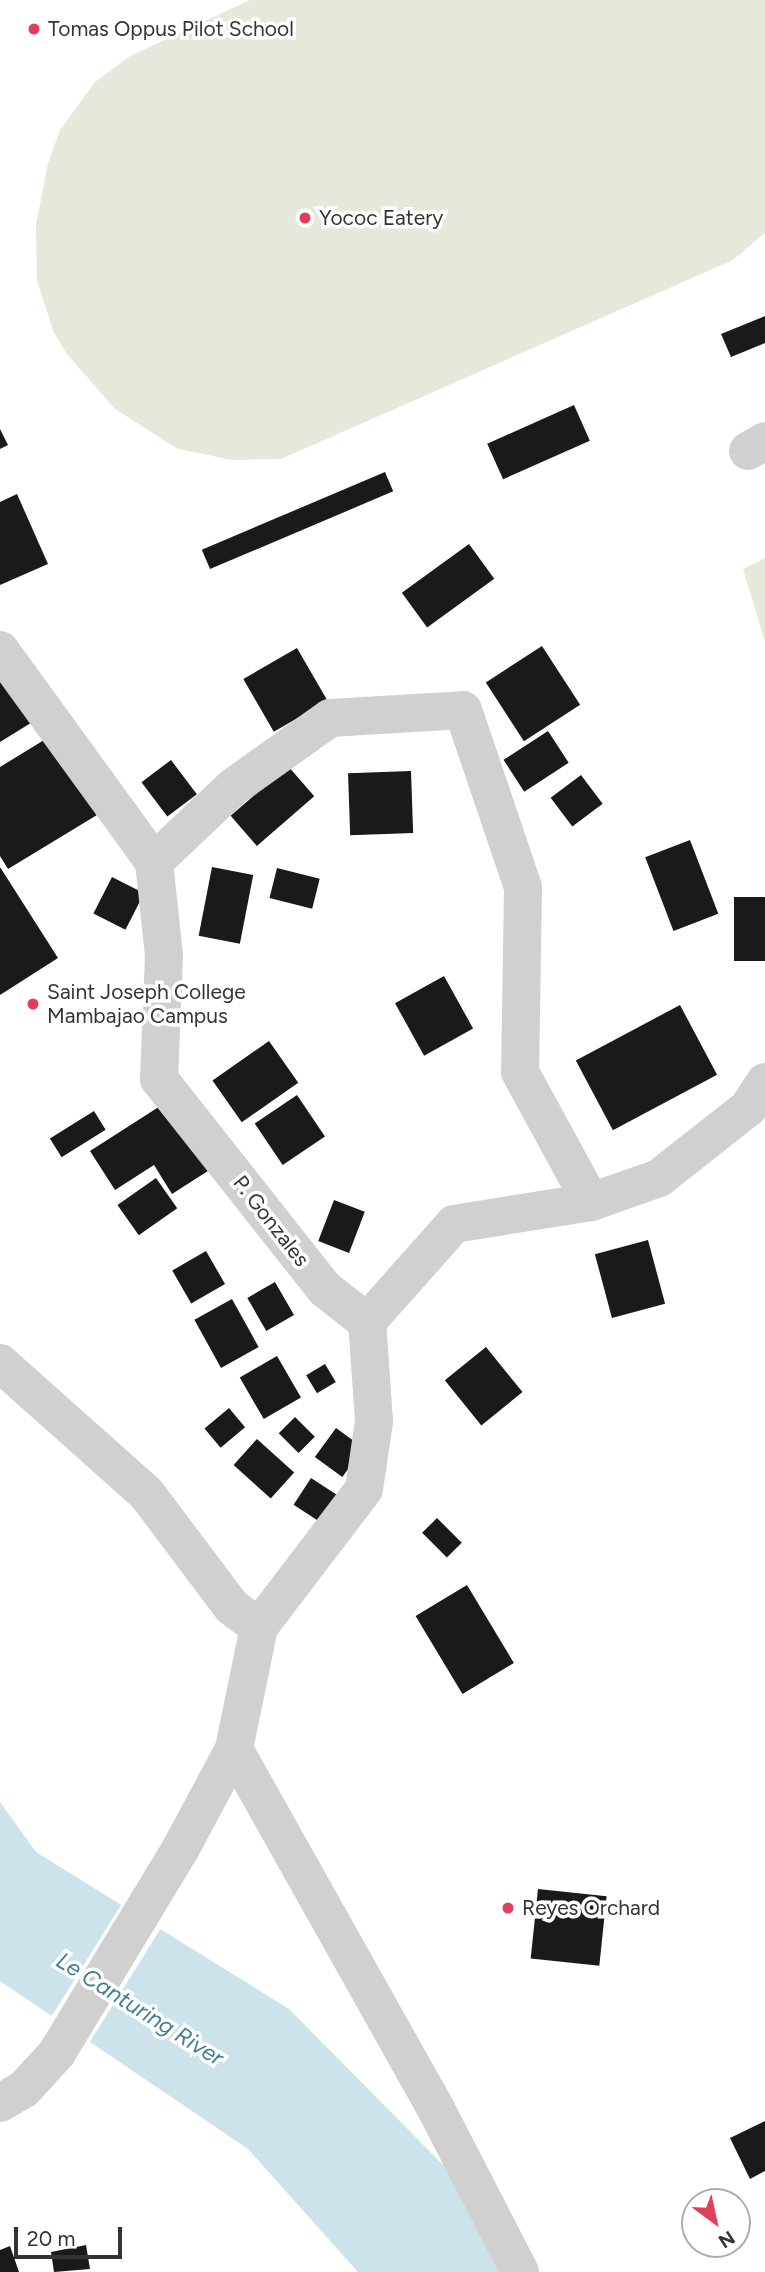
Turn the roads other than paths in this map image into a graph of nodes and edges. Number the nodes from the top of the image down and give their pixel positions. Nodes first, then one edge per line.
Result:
1 (0, 650) edge
2 (154, 862) junction
3 (765, 1082) edge
4 (591, 1202) junction
5 (367, 1322) junction
6 (0, 1363) edge
7 (259, 1627) junction
8 (234, 1749) junction
9 (0, 2103) edge
10 (520, 2272) edge

1 - 2 street
2 - 4 street
2 - 5 street, P. Gonzales
3 - 4 street
4 - 5 street
5 - 7 street
6 - 7 street
7 - 8 street
8 - 9 street
8 - 10 street

